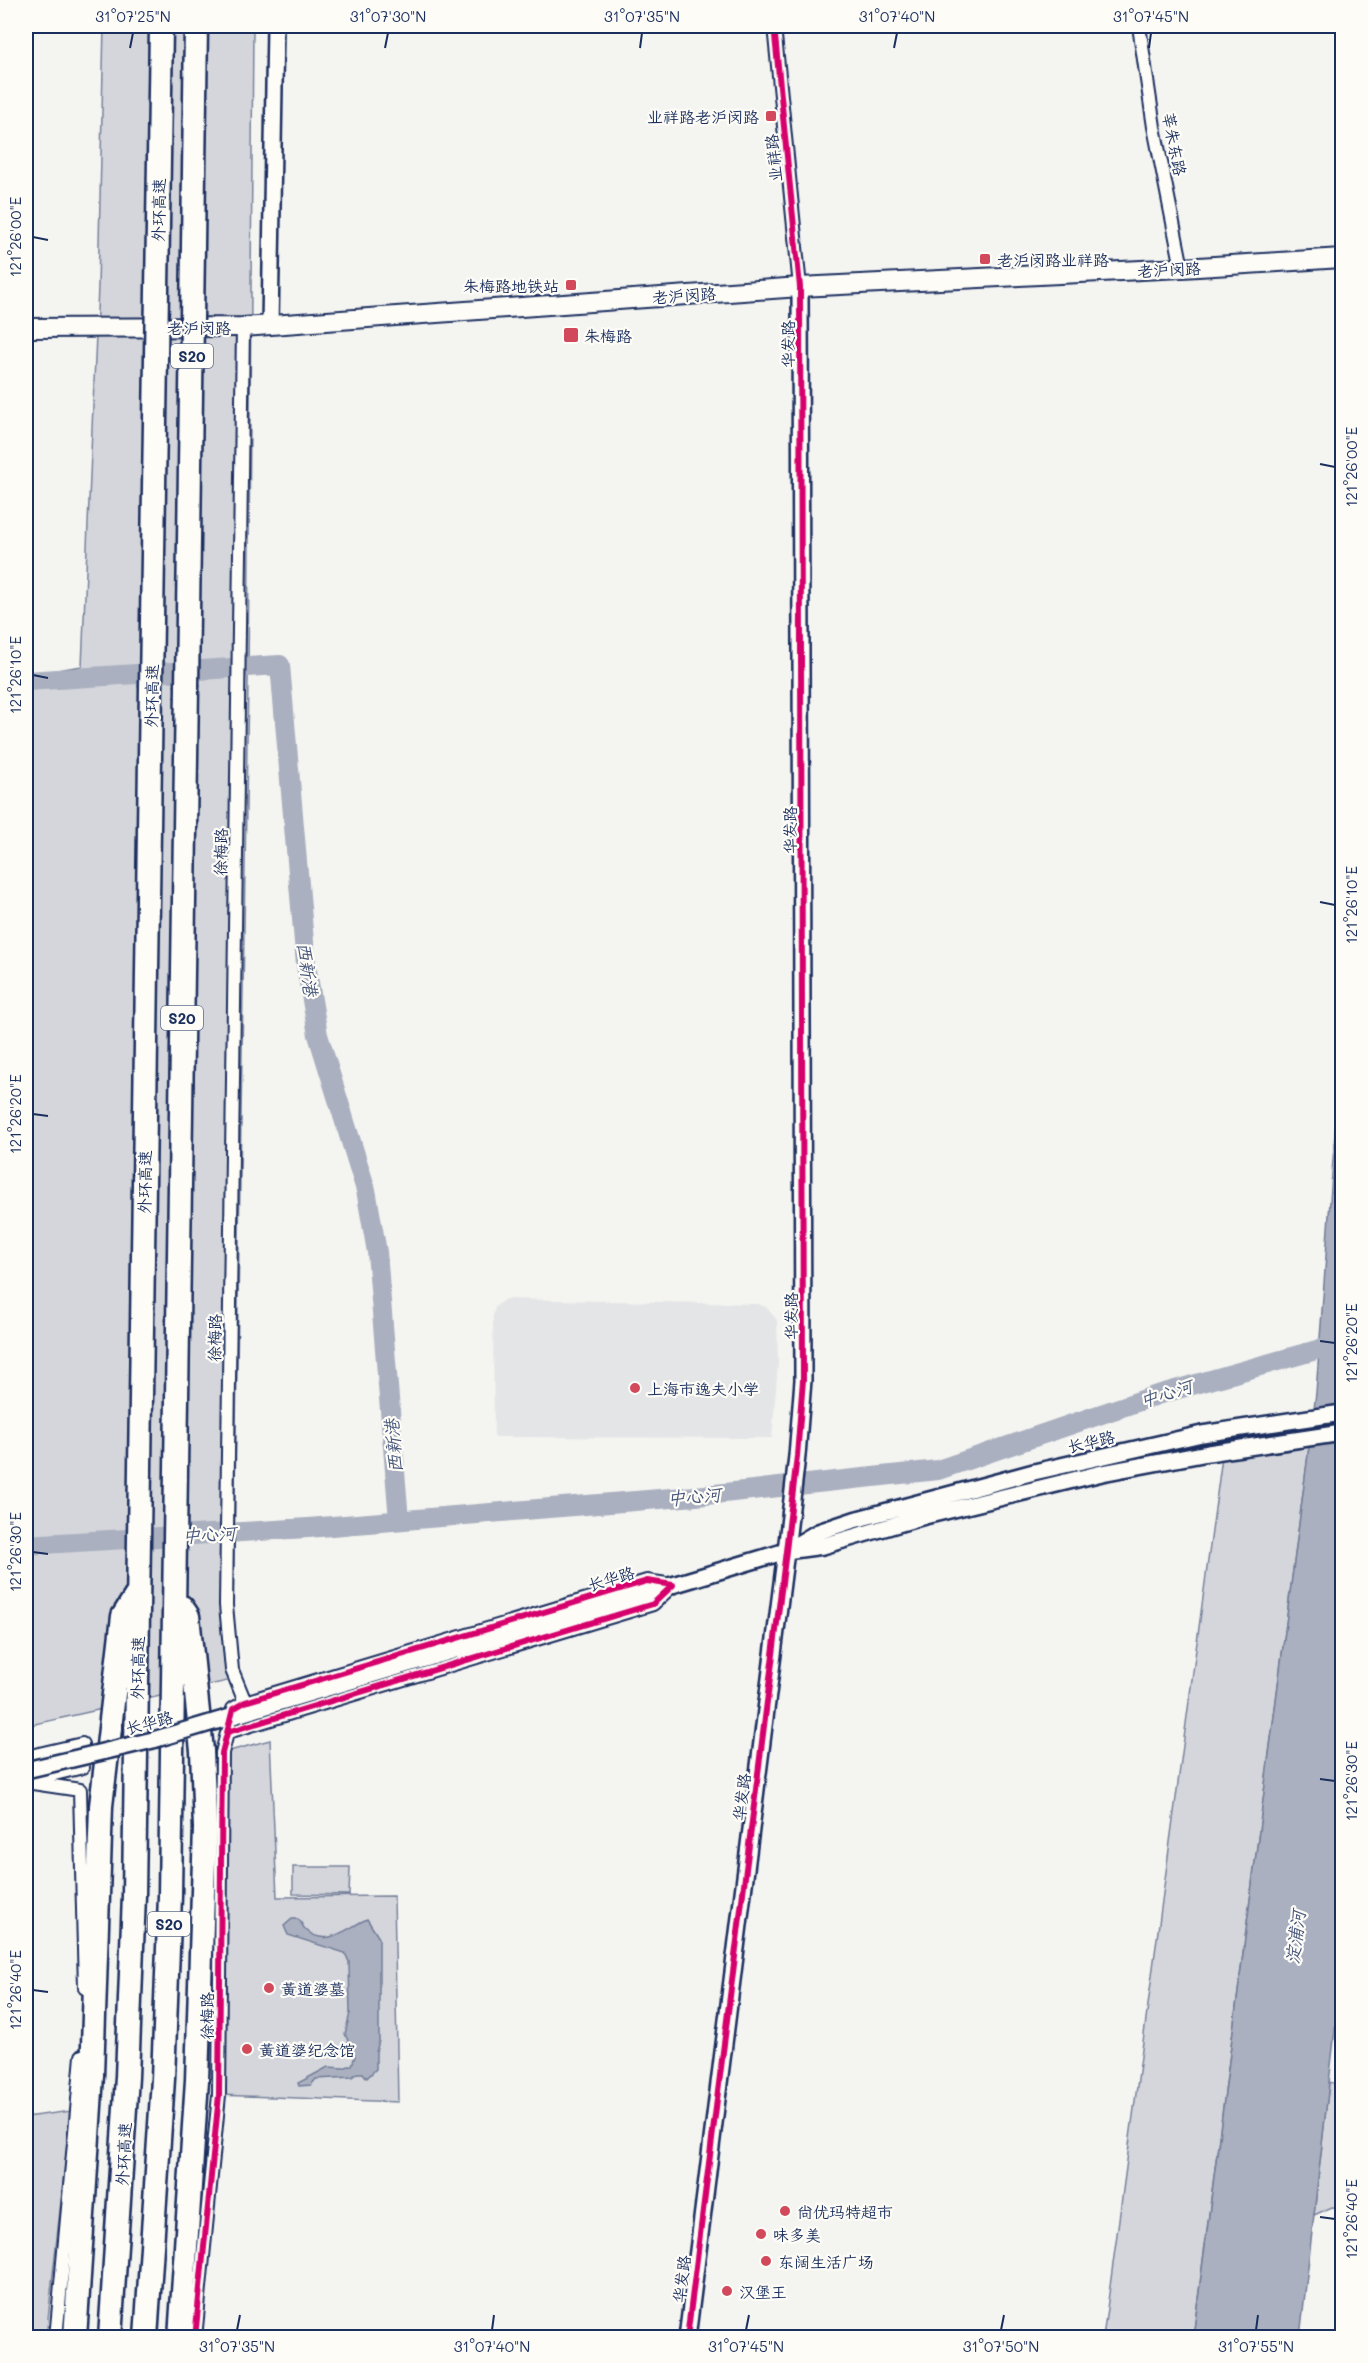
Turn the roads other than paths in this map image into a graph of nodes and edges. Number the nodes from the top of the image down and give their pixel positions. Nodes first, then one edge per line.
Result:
1 (161, 26) edge
2 (196, 26) edge
3 (274, 26) edge
4 (774, 26) edge
5 (1139, 26) edge
6 (1342, 258) edge
7 (1182, 268) junction
8 (800, 287) junction
9 (270, 326) junction
10 (243, 327) junction
11 (26, 328) edge
12 (1342, 1413) edge
13 (1342, 1425) edge
14 (1342, 1433) edge
15 (1099, 1466) junction
16 (786, 1551) junction
17 (673, 1585) junction
18 (139, 1590) junction
19 (174, 1592) junction
20 (245, 1702) junction
21 (228, 1732) junction
22 (26, 1757) edge
23 (26, 1770) edge
24 (26, 1781) edge
25 (56, 2337) edge
26 (75, 2337) edge
27 (110, 2337) edge
28 (146, 2337) edge
29 (180, 2337) edge
30 (195, 2337) edge
31 (687, 2337) edge

1 - 18 highway, 外环高速 / S20, bridge
2 - 19 highway, S20, bridge
3 - 9 street
4 - 8 street, 业祥路
5 - 7 street, 莘朱东路
6 - 7 main road, 老沪闵路
7 - 8 main road, 老沪闵路
8 - 9 main road, 老沪闵路
8 - 16 street, 华发路
9 - 10 main road, 老沪闵路
10 - 11 main road, 老沪闵路
10 - 20 street, 徐梅路
12 - 15 street, 长华路
13 - 15 street, 长华路
14 - 15 street, 长华路
15 - 16 street, 长华路
16 - 17 street, 长华路
16 - 31 street, 华发路
17 - 20 street, 长华路
17 - 21 street, 长华路
17 - 23 street, 长华路, bridge
18 - 26 highway
18 - 27 highway, 外环高速 / S20
19 - 28 highway, S20
19 - 29 highway
20 - 21 street, 徐梅路
21 - 30 street, 徐梅路
22 - 24 street
24 - 25 street

